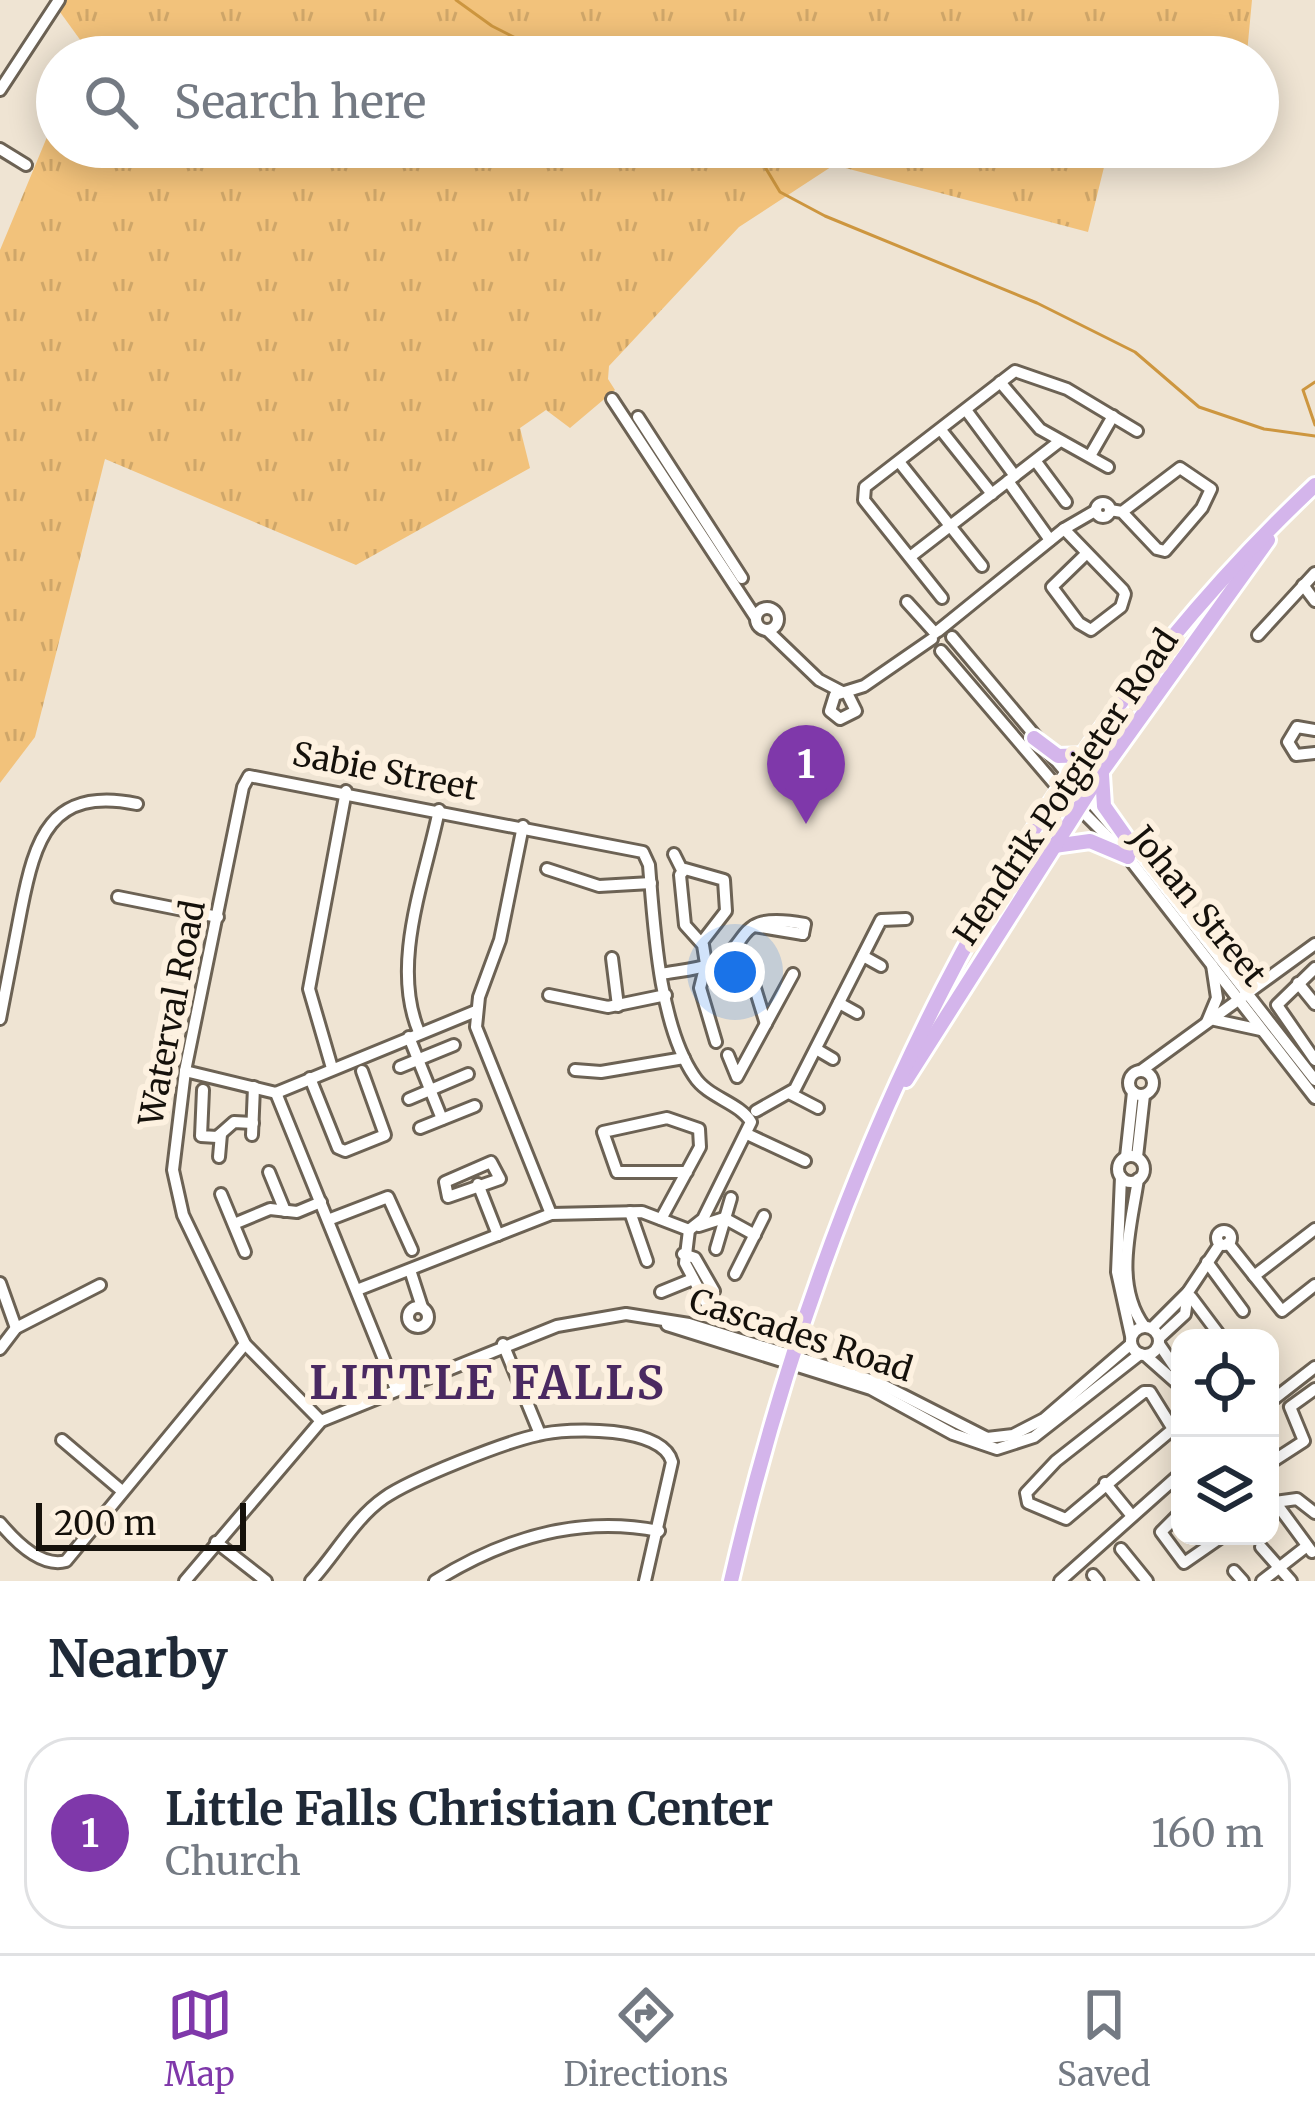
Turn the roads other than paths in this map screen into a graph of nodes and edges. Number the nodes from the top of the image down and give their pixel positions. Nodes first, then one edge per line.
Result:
1 (59, 0) edge
2 (0, 90) edge
3 (0, 149) edge
4 (26, 164) dead end
5 (1000, 382) junction
6 (612, 399) dead end
7 (966, 410) junction
8 (1112, 416) junction
9 (638, 417) dead end
10 (941, 430) junction
11 (1137, 431) dead end
12 (1060, 441) junction
13 (1090, 456) junction
14 (900, 463) junction
15 (1037, 463) junction
16 (1108, 466) dead end
17 (1012, 478) junction
18 (1315, 485) edge
19 (992, 494) junction
20 (1066, 502) dead end
21 (1296, 503) junction
22 (1116, 511) junction
23 (950, 526) junction
24 (1064, 529) junction
25 (1050, 540) junction
26 (1087, 553) junction
27 (910, 556) junction
28 (982, 566) dead end
29 (1315, 573) edge
30 (742, 578) dead end
31 (1303, 584) junction
32 (942, 598) dead end
33 (1315, 601) edge
34 (908, 602) dead end
35 (761, 613) junction
36 (772, 625) junction
37 (1258, 635) dead end
38 (940, 639) junction
39 (819, 680) junction
40 (987, 692) junction
41 (845, 693) junction
42 (830, 706) junction
43 (856, 711) junction
44 (1315, 730) edge
45 (1034, 738) junction
46 (1088, 755) junction
47 (1313, 758) edge
48 (1103, 770) junction
49 (1066, 786) junction
50 (243, 787) joint
51 (346, 791) junction
52 (1082, 803) junction
53 (137, 804) dead end
54 (439, 810) junction
55 (523, 826) junction
56 (1054, 846) junction
57 (1131, 853) junction
58 (674, 854) dead end
59 (547, 869) dead end
60 (682, 870) junction
61 (651, 884) junction
62 (118, 897) dead end
63 (218, 917) junction
64 (906, 920) dead end
65 (754, 926) dead end
66 (702, 942) junction
67 (1315, 944) edge
68 (863, 956) junction
69 (612, 958) dead end
70 (709, 964) junction
71 (1212, 964) junction
72 (881, 966) dead end
73 (1315, 968) edge
74 (661, 974) junction
75 (793, 974) dead end
76 (1233, 974) junction
77 (1268, 979) junction
78 (1298, 983) junction
79 (549, 995) dead end
80 (666, 995) junction
81 (1244, 996) junction
82 (839, 1003) junction
83 (1315, 1004) edge
84 (618, 1006) junction
85 (1258, 1006) junction
86 (476, 1011) junction
87 (857, 1012) dead end
88 (0, 1019) edge
89 (1209, 1023) junction
90 (766, 1024) junction
91 (1264, 1031) junction
92 (414, 1035) junction
93 (716, 1042) dead end
94 (454, 1045) dead end
95 (816, 1049) junction
96 (1168, 1054) junction
97 (728, 1055) dead end
98 (684, 1058) junction
99 (418, 1059) junction
100 (833, 1059) dead end
101 (1315, 1060) edge
102 (400, 1067) dead end
103 (332, 1068) junction
104 (575, 1070) dead end
105 (1142, 1070) junction
106 (184, 1071) junction
107 (362, 1071) dead end
108 (467, 1074) dead end
109 (310, 1078) junction
110 (1153, 1080) junction
111 (1315, 1080) edge
112 (254, 1088) junction
113 (203, 1090) dead end
114 (430, 1090) junction
115 (276, 1093) junction
116 (1138, 1093) junction
117 (786, 1096) junction
118 (1315, 1098) edge
119 (409, 1099) dead end
120 (475, 1106) dead end
121 (818, 1108) dead end
122 (887, 1108) junction
123 (750, 1114) junction
124 (442, 1119) junction
125 (420, 1129) dead end
126 (221, 1134) junction
127 (747, 1134) junction
128 (219, 1157) dead end
129 (1131, 1157) junction
130 (805, 1161) dead end
131 (472, 1170) junction
132 (269, 1172) dead end
133 (687, 1172) junction
134 (1121, 1177) junction
135 (1138, 1179) junction
136 (480, 1187) junction
137 (221, 1194) dead end
138 (731, 1198) dead end
139 (321, 1202) junction
140 (284, 1210) junction
141 (630, 1212) junction
142 (551, 1214) junction
143 (764, 1216) dead end
144 (724, 1218) junction
145 (661, 1219) junction
146 (328, 1220) junction
147 (234, 1224) junction
148 (694, 1228) junction
149 (1315, 1228) edge
150 (498, 1234) junction
151 (755, 1235) junction
152 (716, 1249) dead end
153 (412, 1250) dead end
154 (245, 1252) dead end
155 (683, 1254) junction
156 (647, 1261) dead end
157 (1207, 1262) junction
158 (410, 1270) junction
159 (1254, 1276) junction
160 (693, 1279) junction
161 (0, 1283) edge
162 (100, 1285) dead end
163 (1315, 1285) edge
164 (720, 1287) junction
165 (357, 1290) junction
166 (661, 1292) dead end
167 (1188, 1292) junction
168 (422, 1307) dead end
169 (1243, 1311) dead end
170 (742, 1313) dead end
171 (16, 1328) junction
172 (1215, 1329) edge
173 (1153, 1334) junction
174 (1131, 1340) junction
175 (245, 1345) junction
176 (503, 1345) junction
177 (0, 1349) edge
178 (1143, 1355) junction
179 (789, 1361) junction
180 (1171, 1361) edge
181 (1315, 1367) edge
182 (1171, 1378) edge
183 (396, 1389) junction
184 (1315, 1389) edge
185 (1279, 1395) edge
186 (321, 1421) junction
187 (540, 1434) junction
188 (62, 1440) dead end
189 (996, 1443) junction
190 (1279, 1457) edge
191 (1171, 1482) edge
192 (1105, 1483) junction
193 (122, 1491) junction
194 (1279, 1498) edge
195 (1279, 1507) edge
196 (1315, 1513) edge
197 (1132, 1516) junction
198 (0, 1522) edge
199 (1171, 1522) edge
200 (658, 1531) junction
201 (216, 1542) junction
202 (1210, 1545) edge
203 (1261, 1547) dead end
204 (1121, 1549) dead end
205 (1279, 1568) junction
206 (185, 1581) edge
207 (266, 1581) edge
208 (311, 1581) edge
209 (435, 1581) edge
210 (645, 1581) edge
211 (731, 1581) edge
212 (1060, 1581) edge
213 (1147, 1581) edge
214 (1262, 1581) edge
215 (1291, 1581) edge

1 - 2 street
3 - 4 street
5 - 7 street
5 - 8 street
5 - 12 street
6 - 35 street
7 - 10 street
7 - 17 street
8 - 11 street
8 - 13 street
9 - 30 street
10 - 14 street
10 - 19 street
12 - 13 street
12 - 15 street
13 - 16 street
14 - 23 street
14 - 27 street
15 - 17 street
15 - 20 street
17 - 19 street
17 - 25 street
18 - 21 main road, Hendrik Potgieter Road
19 - 23 street
21 - 46 main road, Hendrik Potgieter Road
21 - 48 main road, Hendrik Potgieter Road
22 - 22 street
22 - 24 street
23 - 27 street
23 - 28 street
24 - 25 street
24 - 26 street
25 - 38 street
26 - 26 street
27 - 32 street
29 - 31 street
31 - 33 street
31 - 37 street
34 - 38 street
35 - 36 street
35 - 36 street
36 - 39 street
38 - 40 street
38 - 41 street
38 - 43 street
39 - 41 street
39 - 42 street
40 - 45 street
40 - 49 street
41 - 42 street
41 - 43 street
42 - 43 street
44 - 47 street
45 - 46 main road
45 - 49 street
46 - 49 main road, Hendrik Potgieter Road
48 - 52 main road, Hendrik Potgieter Road
48 - 57 main road
49 - 52 street, Johan Street
49 - 122 main road, Hendrik Potgieter Road
50 - 51 street, Sabie Street
50 - 63 street, Waterval Road
51 - 54 street, Sabie Street
51 - 103 street
52 - 56 main road, Hendrik Potgieter Road
52 - 57 street, Johan Street
53 - 88 street
54 - 55 street, Sabie Street
54 - 92 street
55 - 61 street, Sabie Street
55 - 86 street
56 - 57 main road
56 - 122 main road, Hendrik Potgieter Road
57 - 71 street, Johan Street
57 - 76 street, Johan Street
58 - 60 street
59 - 61 street
60 - 66 street
60 - 66 street
61 - 74 street
62 - 63 street
63 - 106 street, Waterval Road
64 - 68 street
65 - 70 street
66 - 70 street
67 - 77 street
68 - 72 street
68 - 82 street
69 - 84 street
70 - 74 street
70 - 90 street
70 - 93 street
71 - 81 street, Johan Street
71 - 89 street
73 - 78 street
74 - 80 street
75 - 90 street
76 - 77 street
76 - 81 street, Johan Street
77 - 81 street
77 - 85 street
78 - 83 street
78 - 101 street
79 - 84 street
80 - 84 street
80 - 98 street
81 - 85 street, Johan Street
81 - 89 street
81 - 91 street, Johan Street
82 - 87 street
82 - 95 street
85 - 111 street, Johan Street
86 - 92 street
86 - 142 street
89 - 91 street
89 - 96 street
90 - 97 street
91 - 118 street, Johan Street
92 - 99 street
92 - 103 street
94 - 99 street
95 - 100 street
95 - 117 street
96 - 105 street
96 - 110 street
98 - 104 street
98 - 123 street
99 - 102 street
99 - 114 street
103 - 109 street
105 - 110 street
105 - 116 street
106 - 112 street
106 - 175 street, Waterval Road
107 - 109 street
108 - 114 street
109 - 115 street
110 - 116 street
112 - 115 street
112 - 126 street
113 - 126 street
114 - 119 street
114 - 124 street
115 - 139 street
116 - 129 street
117 - 121 street
117 - 123 street
120 - 124 street
122 - 179 main road, Hendrik Potgieter Road
123 - 127 street
124 - 125 street
126 - 128 street
127 - 130 street
127 - 148 street
129 - 134 street
129 - 135 street
131 - 136 street
131 - 136 street
131 - 136 street
132 - 140 street
133 - 133 street
133 - 145 street
134 - 135 street
134 - 174 street
135 - 173 street
136 - 150 street
137 - 147 street
138 - 144 street
139 - 140 street
139 - 146 street
140 - 147 street
141 - 142 street
141 - 145 street
141 - 156 street
142 - 150 street
143 - 151 street
144 - 148 street
144 - 151 street
144 - 152 street
145 - 148 street
146 - 153 street
146 - 165 street
147 - 154 street
148 - 155 street
149 - 159 street
150 - 158 street
151 - 164 street
155 - 160 street
155 - 164 street
157 - 159 street
157 - 167 street
157 - 169 street
158 - 165 street
158 - 168 street
159 - 163 street
160 - 164 street
160 - 166 street
161 - 171 street
162 - 171 street
164 - 170 street
165 - 183 street
167 - 172 street
167 - 173 street
171 - 177 street
173 - 174 street
173 - 178 street
173 - 180 street
174 - 178 street
174 - 189 street
175 - 186 street, Waterval Road
175 - 193 street
176 - 179 street, Cascades Road
176 - 183 street, Cascades Road
176 - 187 street
178 - 182 street
178 - 189 street
179 - 189 street, Cascades Road
179 - 211 main road, Hendrik Potgieter Road
181 - 185 street
183 - 186 street, Cascades Road
184 - 190 street
186 - 201 street, Cascades Road
187 - 200 street
187 - 208 street
188 - 193 street
191 - 197 street
192 - 192 street
192 - 197 street
193 - 198 street
194 - 196 street
195 - 205 street
197 - 212 street
199 - 202 street
200 - 209 street
200 - 210 street
201 - 206 street, Cascades Road
201 - 207 street
203 - 205 street
204 - 213 street
205 - 214 street
205 - 215 street

